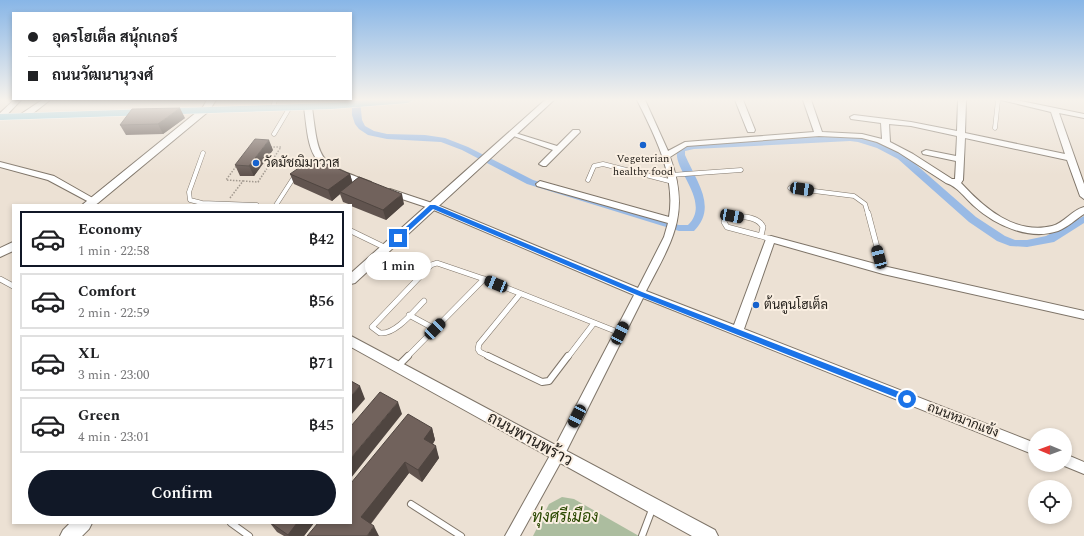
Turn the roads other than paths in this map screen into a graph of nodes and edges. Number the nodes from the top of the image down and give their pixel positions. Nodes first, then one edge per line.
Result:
1 (186, 125) edge
2 (279, 125) edge
3 (311, 125) edge
4 (522, 125) edge
5 (653, 125) edge
6 (749, 125) edge
7 (816, 125) edge
8 (885, 125) edge
9 (911, 125) edge
10 (962, 125) edge
11 (995, 125) edge
12 (1059, 125) edge
13 (995, 128) dead end
14 (751, 130) dead end
15 (576, 132) dead end
16 (274, 134) dead end
17 (512, 134) junction
18 (819, 134) junction
19 (962, 135) junction
20 (886, 143) junction
21 (558, 149) junction
22 (926, 152) dead end
23 (204, 153) dead end
24 (666, 156) junction
25 (1071, 158) junction
26 (960, 159) junction
27 (0, 164) edge
28 (543, 164) dead end
29 (299, 168) edge
30 (742, 170) dead end
31 (672, 179) junction
32 (588, 180) dead end
33 (956, 183) junction
34 (540, 184) dead end
35 (790, 188) dead end
36 (1084, 196) edge
37 (94, 204) edge
38 (225, 204) edge
39 (277, 204) edge
40 (432, 206) junction
41 (1084, 210) edge
42 (673, 221) junction
43 (352, 232) edge
44 (766, 238) junction
45 (12, 247) edge
46 (386, 248) junction
47 (0, 253) edge
48 (883, 270) junction
49 (0, 278) edge
50 (352, 279) edge
51 (484, 279) junction
52 (12, 285) edge
53 (640, 293) junction
54 (520, 294) junction
55 (424, 301) dead end
56 (409, 315) junction
57 (1084, 315) edge
58 (594, 323) junction
59 (435, 329) junction
60 (737, 332) junction
61 (620, 333) junction
62 (352, 342) edge
63 (398, 366) junction
64 (1028, 446) edge
65 (558, 454) junction
66 (1072, 463) edge
67 (1084, 468) edge
68 (411, 504) dead end
69 (654, 506) junction
70 (82, 524) edge
71 (232, 524) edge
72 (701, 534) edge
73 (69, 536) edge
74 (249, 536) edge
75 (461, 536) edge
76 (512, 536) edge
77 (642, 536) edge

1 - 37 street
2 - 16 lane
3 - 40 street, ถนนหมากแข้ง
4 - 17 street
5 - 24 street
6 - 14 street
7 - 18 street
8 - 20 street
9 - 19 street
10 - 19 street
11 - 13 lane
12 - 25 street
15 - 21 street
17 - 21 street
17 - 40 street
18 - 20 street
18 - 24 street
19 - 25 street
19 - 26 street
20 - 33 street
21 - 28 street
22 - 26 street
23 - 38 lane
24 - 31 street
25 - 36 street
26 - 33 street
27 - 37 street
29 - 39 lane
30 - 31 lane
31 - 32 lane
31 - 42 street
33 - 41 street
34 - 42 street
35 - 48 lane
40 - 46 street
40 - 53 street, ถนนหมากแข้ง
42 - 53 street
43 - 46 lane
44 - 44 lane
44 - 48 street
44 - 60 street
45 - 47 street
46 - 50 street
48 - 57 street
49 - 52 lane
51 - 54 lane
51 - 56 lane
51 - 59 lane
53 - 60 street, ถนนหมากแข้ง
53 - 61 street
54 - 58 lane
54 - 58 lane
55 - 56 lane
56 - 59 lane
58 - 61 lane
59 - 63 lane
60 - 64 street, ถนนหมากแข้ง
61 - 65 street
62 - 63 street, ถนนพานพร้าว
63 - 65 street, ถนนพานพร้าว
65 - 69 street, ถนนพานพร้าว
65 - 76 street
66 - 67 street
68 - 75 lane
69 - 72 street, ถนนพานพร้าว
69 - 77 lane
70 - 73 street
71 - 74 lane

